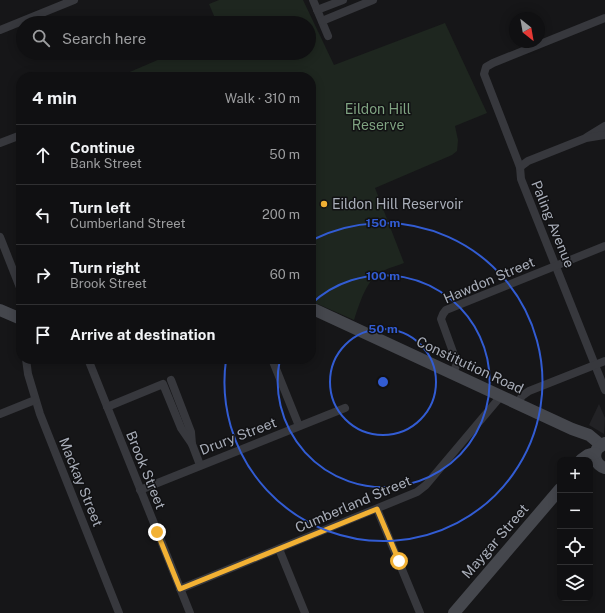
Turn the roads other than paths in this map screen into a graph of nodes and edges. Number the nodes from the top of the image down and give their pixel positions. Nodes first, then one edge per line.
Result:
1 (74, 0) edge
2 (313, 0) edge
3 (343, 0) edge
4 (373, 0) edge
5 (317, 10) junction
6 (35, 16) edge
7 (605, 18) edge
8 (322, 21) junction
9 (16, 24) edge
10 (0, 30) edge
11 (328, 36) dead end
12 (605, 126) edge
13 (605, 135) edge
14 (16, 137) edge
15 (586, 138) junction
16 (0, 143) edge
17 (520, 167) junction
18 (0, 237) edge
19 (605, 246) edge
20 (556, 266) junction
21 (16, 277) edge
22 (0, 310) edge
23 (316, 310) edge
24 (16, 318) edge
25 (605, 361) edge
26 (27, 364) edge
27 (90, 364) edge
28 (274, 364) edge
29 (595, 365) junction
30 (453, 374) junction
31 (605, 390) edge
32 (501, 396) junction
33 (35, 400) junction
34 (517, 404) junction
35 (106, 407) junction
36 (345, 408) dead end
37 (0, 414) edge
38 (299, 426) junction
39 (599, 448) edge
40 (585, 457) edge
41 (200, 465) junction
42 (598, 468) edge
43 (140, 490) junction
44 (557, 493) edge
45 (377, 509) junction
46 (280, 549) junction
47 (180, 589) junction
48 (119, 613) edge
49 (190, 613) edge
50 (305, 613) edge
51 (420, 613) edge
52 (454, 613) edge

1 - 6 street
2 - 5 street
3 - 5 street
4 - 8 street
5 - 8 street
7 - 17 street, Paling Avenue
8 - 11 street
9 - 10 street
12 - 15 street
13 - 15 street
14 - 16 street
15 - 17 street
17 - 20 street, Paling Avenue
18 - 21 street
19 - 20 street, Hawdon Street
20 - 29 street, Paling Avenue
20 - 30 street, Hawdon Street
22 - 24 street
23 - 30 street, Constitution Road
25 - 29 street
26 - 33 street, Mackay Street
27 - 35 street, Brook Street
28 - 38 street
29 - 31 street, Paling Avenue
29 - 34 street
30 - 32 street, Constitution Road
32 - 34 street, Constitution Road
32 - 45 street, Cumberland Street
33 - 37 street
33 - 48 street, Mackay Street
34 - 39 street, Constitution Road
35 - 41 street
35 - 43 street, Brook Street
36 - 38 street, Drury Street
38 - 41 street, Drury Street
39 - 40 street
39 - 42 street
41 - 43 street, Drury Street
43 - 47 street, Brook Street
44 - 52 street, Maygar Street
45 - 46 street, Cumberland Street
45 - 51 street
46 - 47 street, Cumberland Street
46 - 50 street
47 - 49 street, Brook Street

